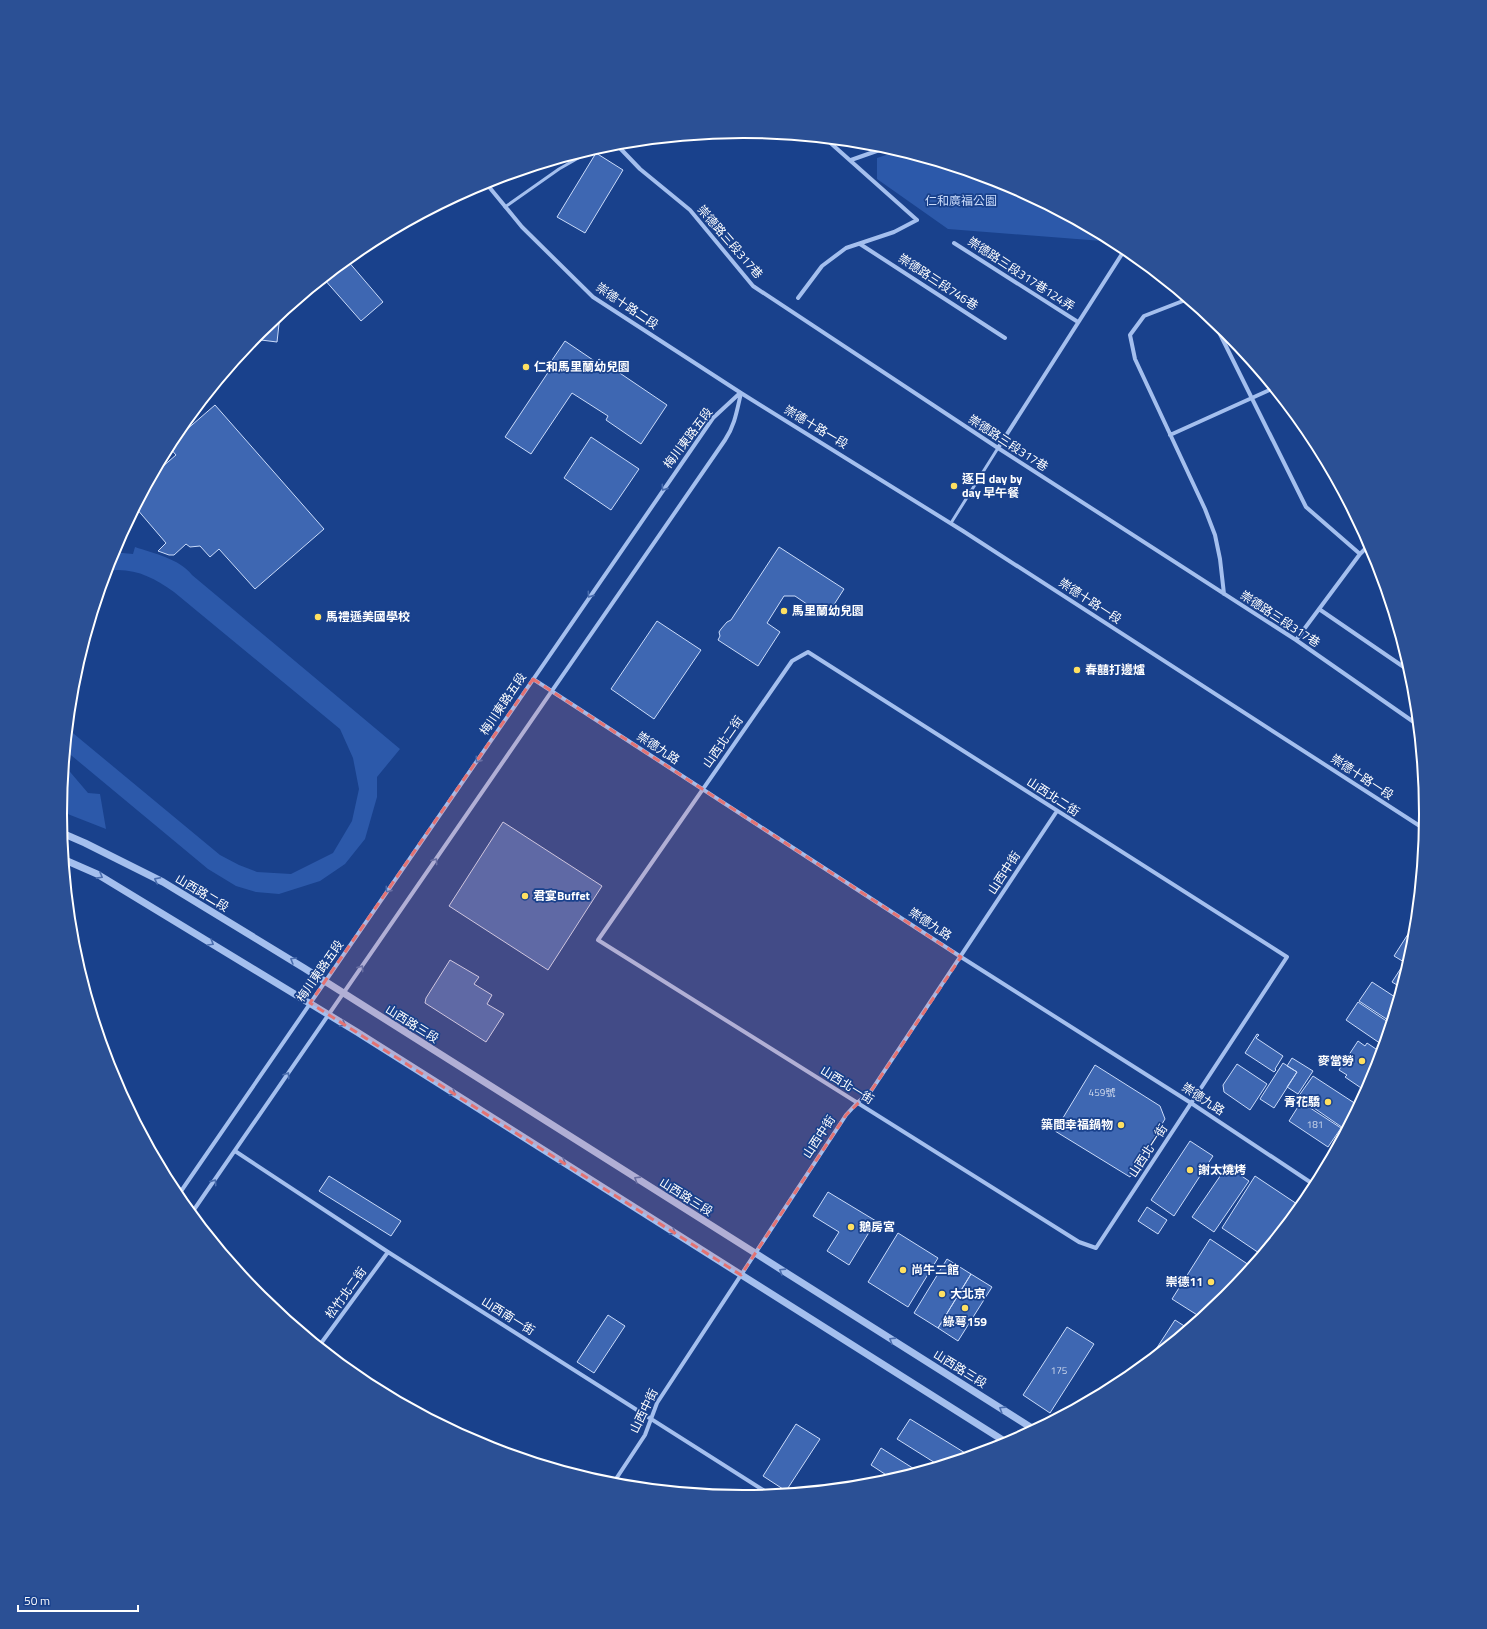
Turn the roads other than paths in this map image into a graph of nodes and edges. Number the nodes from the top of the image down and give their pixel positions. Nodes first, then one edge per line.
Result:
1 (832, 144) edge
2 (621, 149) edge
3 (877, 152) edge
4 (576, 159) edge
5 (851, 160) junction
6 (489, 188) edge
7 (505, 207) junction
8 (954, 243) dead end
9 (860, 244) junction
10 (1122, 254) dead end
11 (798, 298) dead end
12 (1183, 301) edge
13 (1078, 322) junction
14 (1220, 334) edge
15 (1005, 338) dead end
16 (1270, 390) edge
17 (741, 393) junction
18 (1252, 398) junction
19 (1170, 435) junction
20 (998, 448) junction
21 (951, 523) junction
22 (1366, 548) edge
23 (1360, 554) junction
24 (1224, 594) junction
25 (1319, 609) junction
26 (1296, 640) junction
27 (1403, 667) edge
28 (533, 679) junction
29 (551, 692) junction
30 (1413, 722) edge
31 (702, 789) junction
32 (1057, 811) junction
33 (1420, 826) edge
34 (67, 836) edge
35 (68, 862) edge
36 (961, 957) junction
37 (326, 981) junction
38 (344, 993) junction
39 (310, 1003) junction
40 (328, 1015) junction
41 (857, 1103) junction
42 (1191, 1103) junction
43 (235, 1151) junction
44 (1311, 1182) edge
45 (181, 1191) edge
46 (195, 1209) edge
47 (388, 1252) junction
48 (755, 1253) junction
49 (741, 1275) junction
50 (321, 1343) edge
51 (650, 1418) junction
52 (1030, 1427) edge
53 (1002, 1440) edge
54 (616, 1479) edge
55 (764, 1491) edge

1 - 5 street
2 - 20 street, 崇德路三段317巷
3 - 5 street
4 - 7 lane
5 - 9 street
6 - 7 street, 崇德十路二段
7 - 17 street, 崇德十路二段
8 - 13 street, 崇德路三段317巷124弄
9 - 11 street
9 - 15 street, 崇德路三段746巷
10 - 13 street, 崇德路三段317巷124弄
12 - 19 street
13 - 20 street, 崇德路三段317巷124弄
14 - 18 street
16 - 18 street
17 - 21 street, 崇德十路一段
17 -> 28 street, 梅川東路五段
17 - 29 street
18 - 19 street
18 - 23 street
19 - 24 street
20 - 21 lane
20 - 24 street, 崇德路三段317巷
21 - 33 street, 崇德十路一段
22 - 23 street
23 - 25 street
24 - 26 street, 崇德路三段317巷
25 - 26 street
25 - 27 street
26 - 30 street, 崇德路三段317巷
28 - 29 street, 崇德九路
28 -> 37 street, 梅川東路五段
29 - 31 street, 崇德九路
38 -> 29 street
31 - 32 street, 山西北二街
31 - 36 street, 崇德九路
31 - 41 street, 山西北一街
32 - 36 street, 山西中街
32 - 42 street, 山西北二街
37 -> 34 street, 山西路二段
35 -> 39 street
36 - 41 street, 山西中街
36 - 42 street, 崇德九路
37 - 38 street, 山西路三段
37 - 39 street, 梅川東路五段
38 - 40 street
48 -> 38 street, 山西路三段
39 - 40 street
39 - 45 street, 梅川東路五段
43 -> 40 street
40 -> 49 street
41 - 42 street, 山西北一街
41 - 48 street, 山西中街
42 - 44 street, 崇德九路
46 -> 43 street
43 - 47 street, 山西南一街
47 - 50 street, 松竹北二街
47 - 51 street, 山西南一街
48 - 49 street, 山西中街
52 -> 48 street, 山西路三段
49 - 51 street, 山西中街
49 - 53 street
51 - 54 street, 山西中街
51 - 55 street, 山西南一街

